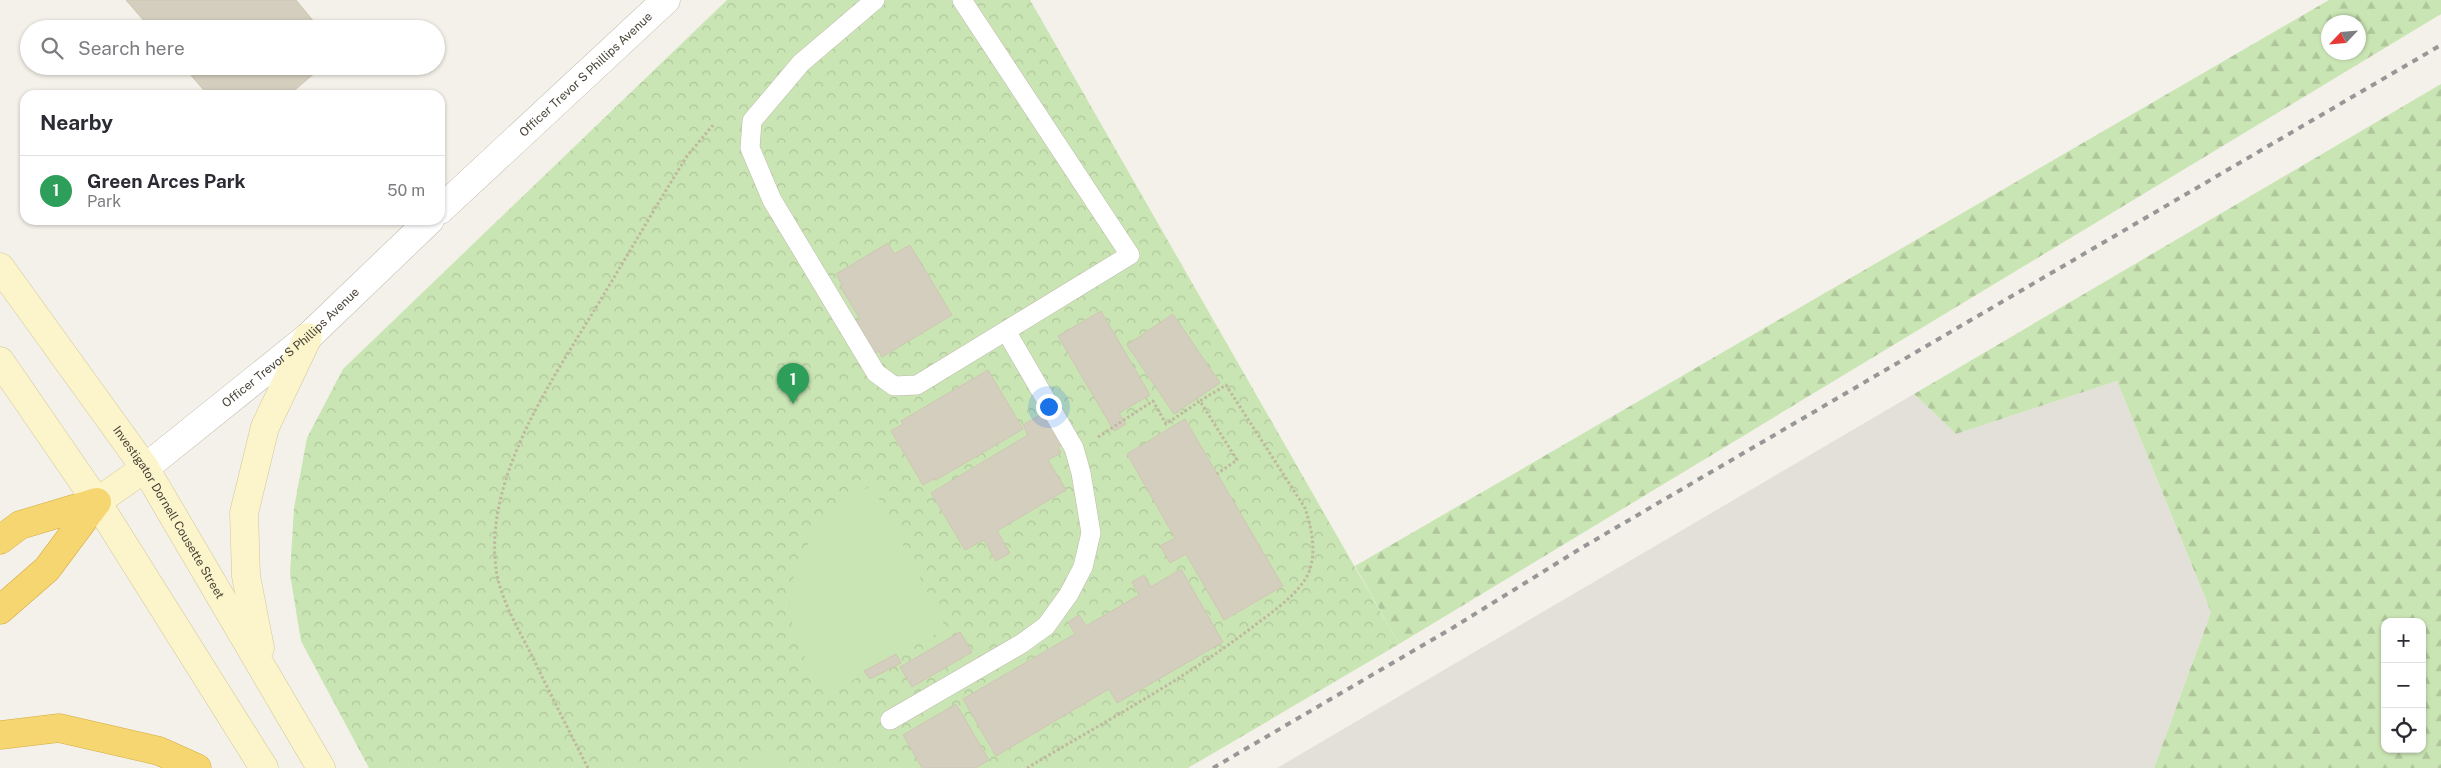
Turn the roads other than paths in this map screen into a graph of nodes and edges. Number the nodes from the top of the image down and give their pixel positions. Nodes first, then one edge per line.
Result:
1 (666, 0) edge
2 (875, 0) edge
3 (962, 0) edge
4 (445, 205) edge
5 (425, 225) edge
6 (0, 267) edge
7 (1006, 331) junction
8 (308, 337) junction
9 (0, 361) edge
10 (145, 468) junction
11 (96, 502) junction
12 (0, 540) edge
13 (0, 610) edge
14 (265, 670) junction
15 (890, 720) dead end
16 (0, 735) edge
17 (197, 768) edge
18 (264, 768) edge
19 (321, 768) edge

1 - 4 street, Officer Trevor S Phillips Avenue
2 - 7 lane
3 - 7 lane
5 - 8 street, Officer Trevor S Phillips Avenue
6 - 10 main road, Investigator Dornell Cousette Street
7 - 15 lane
8 - 10 street, Officer Trevor S Phillips Avenue
8 - 14 main road
9 - 11 main road
10 - 11 main road
10 - 14 main road, Investigator Dornell Cousette Street
11 - 12 highway
11 - 13 highway
11 - 18 main road
14 - 19 main road, Investigator Dornell Cousette Street
16 - 17 highway

